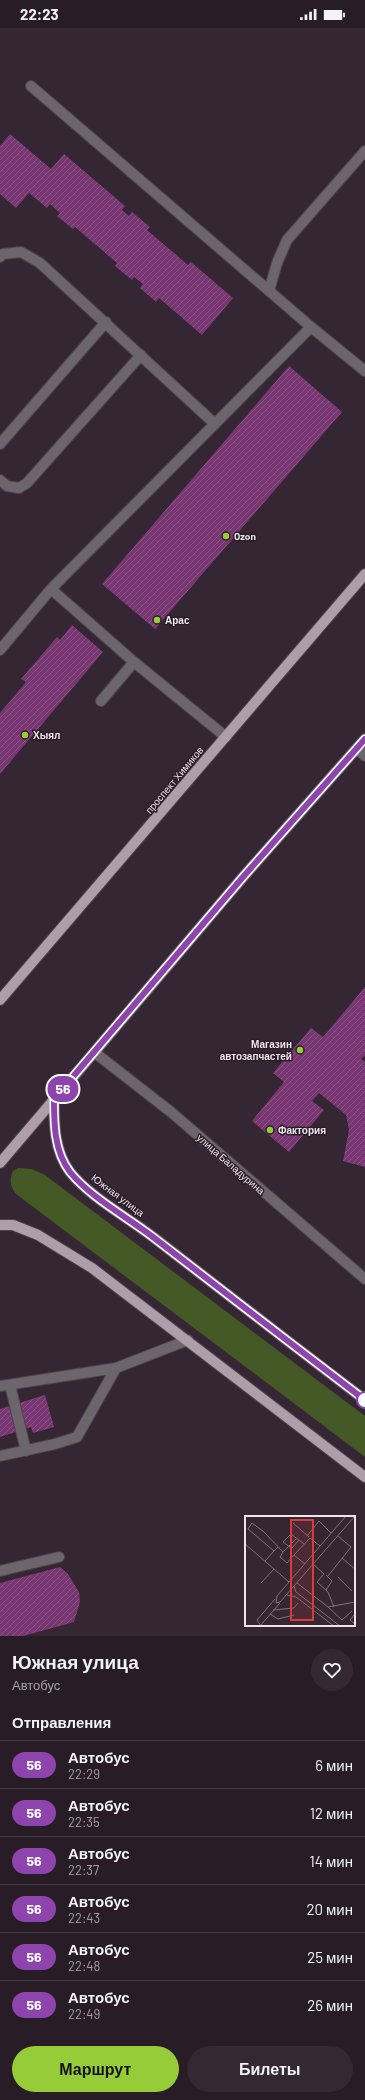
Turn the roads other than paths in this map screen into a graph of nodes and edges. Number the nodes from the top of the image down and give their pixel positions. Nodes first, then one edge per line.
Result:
1 (31, 86) dead end
2 (365, 151) edge
3 (0, 256) edge
4 (269, 291) junction
5 (106, 322) junction
6 (312, 327) junction
7 (141, 355) junction
8 (365, 370) edge
9 (215, 424) junction
10 (0, 444) edge
11 (0, 480) edge
12 (365, 574) edge
13 (51, 589) junction
14 (0, 650) edge
15 (134, 662) junction
16 (101, 701) dead end
17 (226, 737) junction
18 (365, 739) edge
19 (357, 749) junction
20 (365, 756) edge
21 (0, 1000) edge
22 (94, 1052) junction
23 (54, 1099) junction
24 (0, 1163) edge
25 (0, 1225) edge
26 (365, 1279) edge
27 (188, 1340) junction
28 (116, 1368) junction
29 (5, 1386) edge
30 (365, 1400) edge
31 (26, 1451) junction
32 (0, 1456) edge
33 (365, 1477) edge
34 (59, 1557) dead end
35 (0, 1571) edge

1 - 4 street
2 - 4 street
3 - 5 street
4 - 6 street
5 - 7 street
5 - 10 street
6 - 8 street
6 - 9 street
7 - 9 street
7 - 11 street
9 - 13 street
12 - 17 main road, проспект Химиков
13 - 14 street
13 - 15 street
15 - 16 street
15 - 17 street
17 - 21 main road, проспект Химиков
18 - 19 main road
19 - 20 street
19 - 22 main road
22 - 23 main road
22 - 26 street, улица Баладурина
23 - 24 main road
23 - 30 main road, Южная улица
25 - 27 main road
27 - 28 street
27 - 33 main road
28 - 29 street
28 - 31 street
29 - 31 street
31 - 32 street
34 - 35 street

